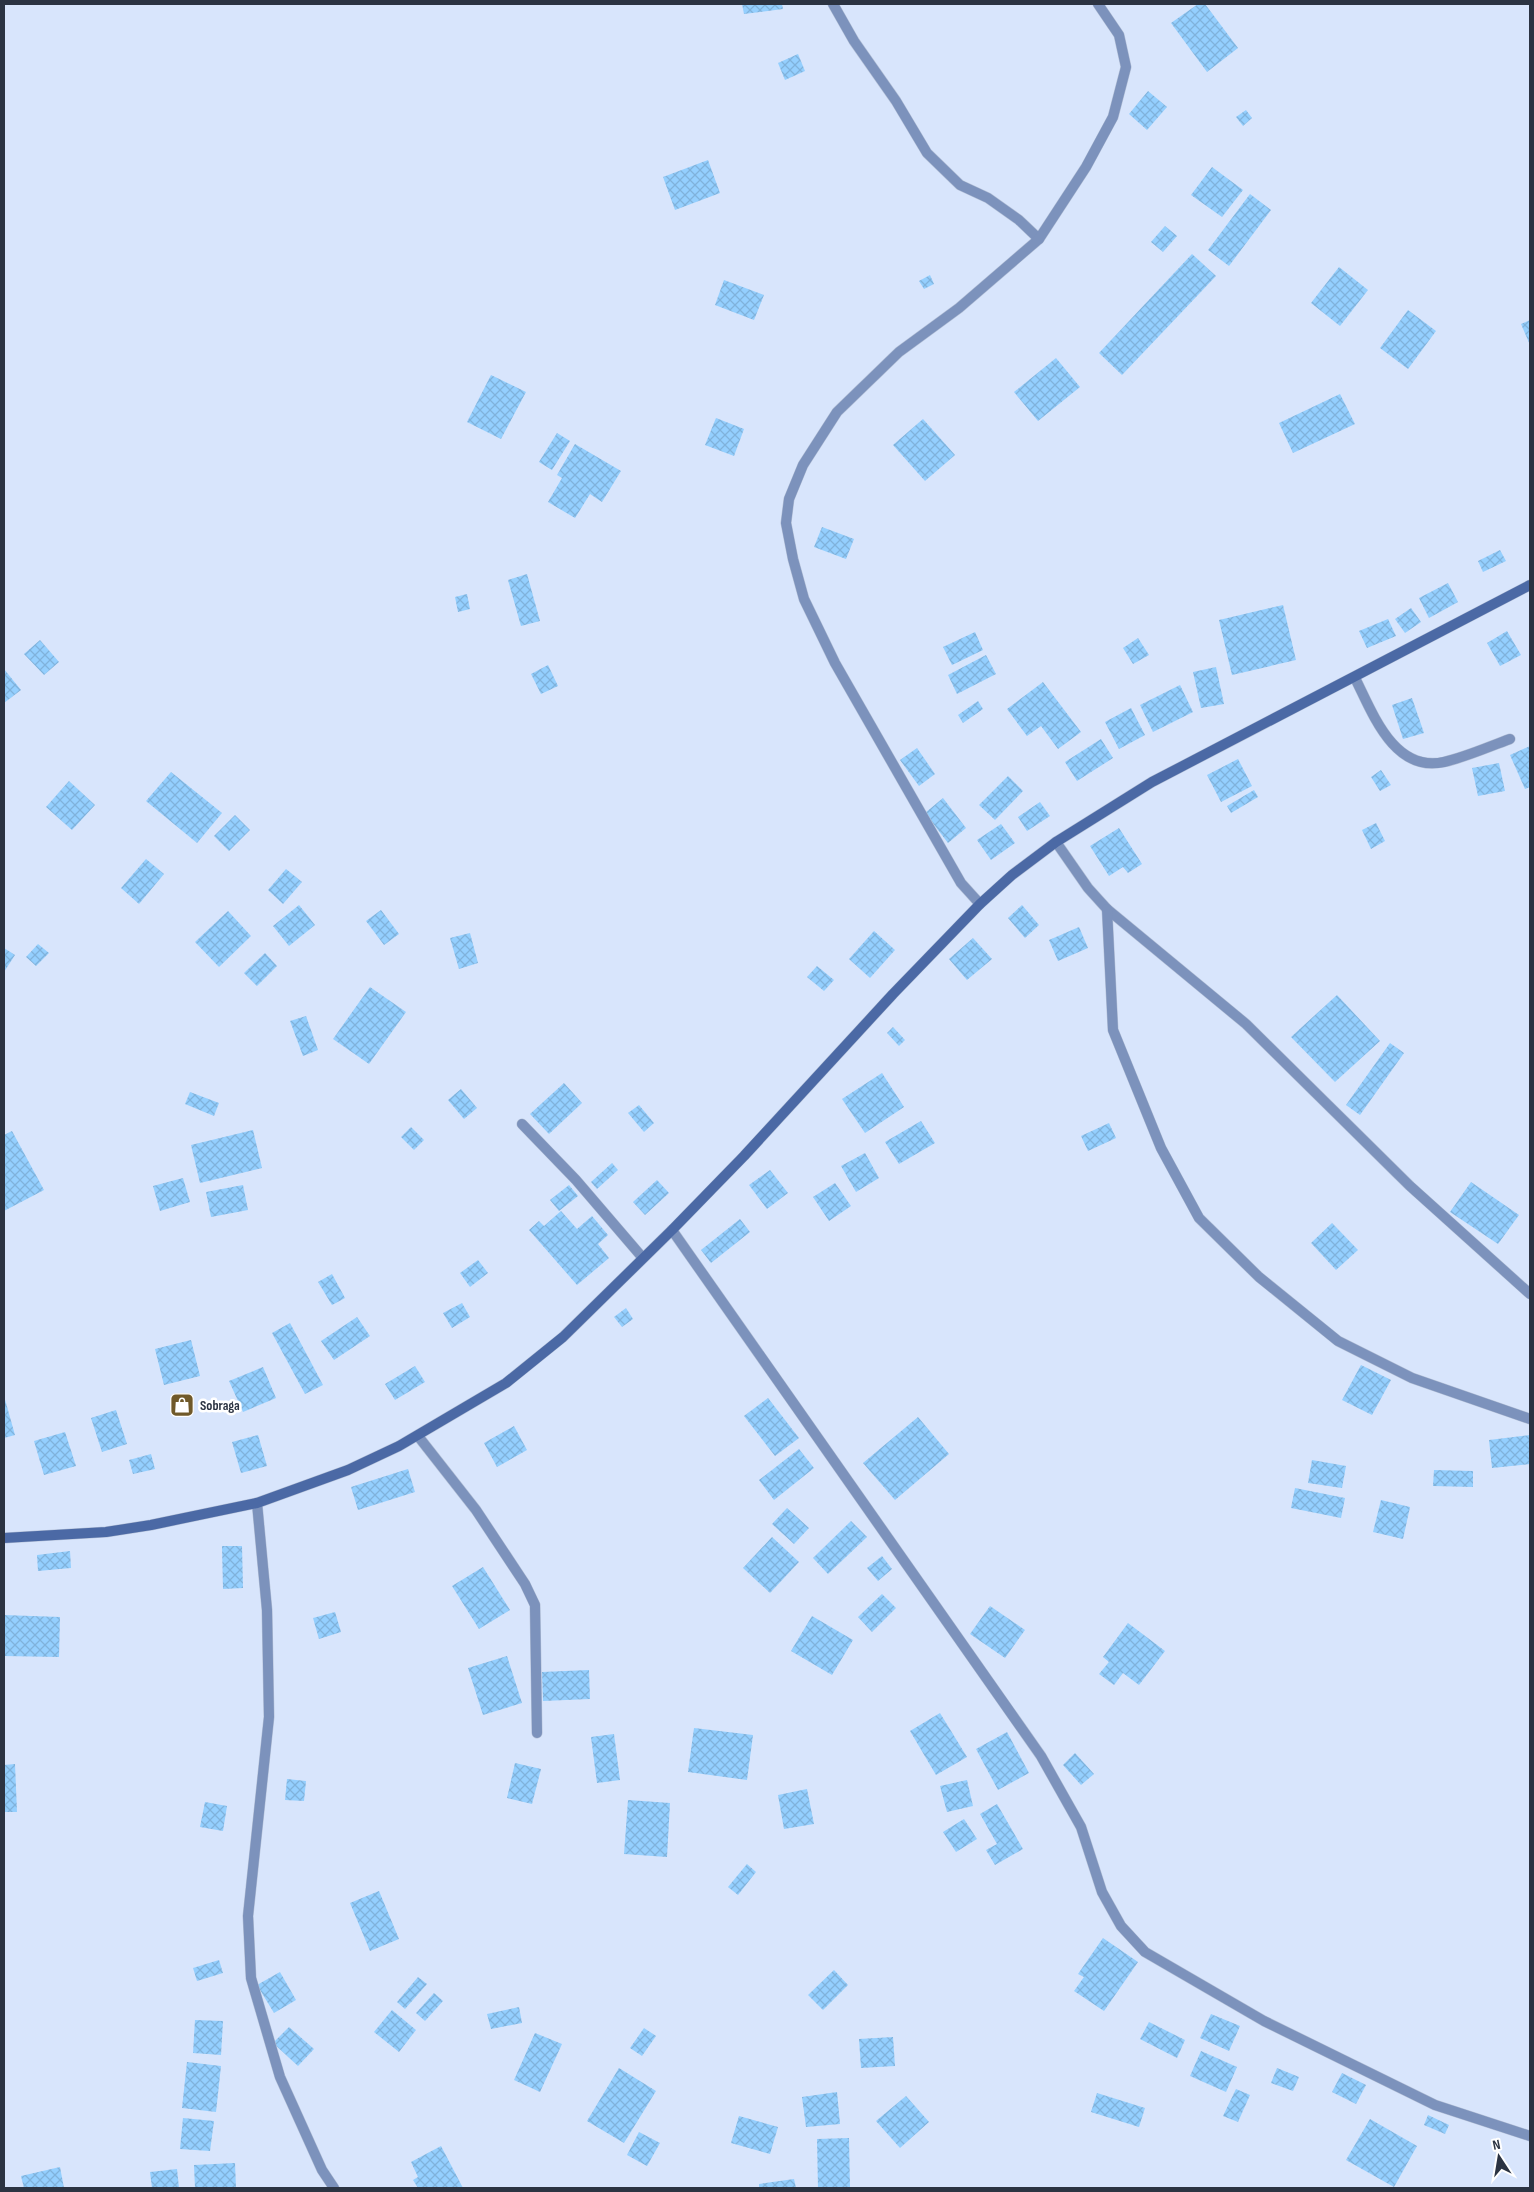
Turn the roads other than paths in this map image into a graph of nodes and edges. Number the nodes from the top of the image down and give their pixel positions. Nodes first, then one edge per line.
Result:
1 (833, 4) edge
2 (1098, 4) edge
3 (1039, 239) junction
4 (1530, 584) edge
5 (1355, 678) junction
6 (1510, 739) dead end
7 (1056, 842) junction
8 (980, 904) junction
9 (1107, 909) junction
10 (522, 1124) dead end
11 (672, 1230) junction
12 (642, 1257) junction
13 (1530, 1294) edge
14 (1530, 1420) edge
15 (418, 1436) junction
16 (257, 1503) junction
17 (4, 1538) edge
18 (537, 1733) dead end
19 (1530, 2136) edge
20 (334, 2188) edge

1 - 3 street
2 - 3 street
3 - 8 street
4 - 5 street
5 - 6 street
5 - 7 street
7 - 8 street
7 - 9 street
8 - 11 street
9 - 13 street
9 - 14 street
10 - 12 street
11 - 12 street
11 - 19 street
12 - 15 street
15 - 16 street
15 - 18 street
16 - 17 street
16 - 20 street

